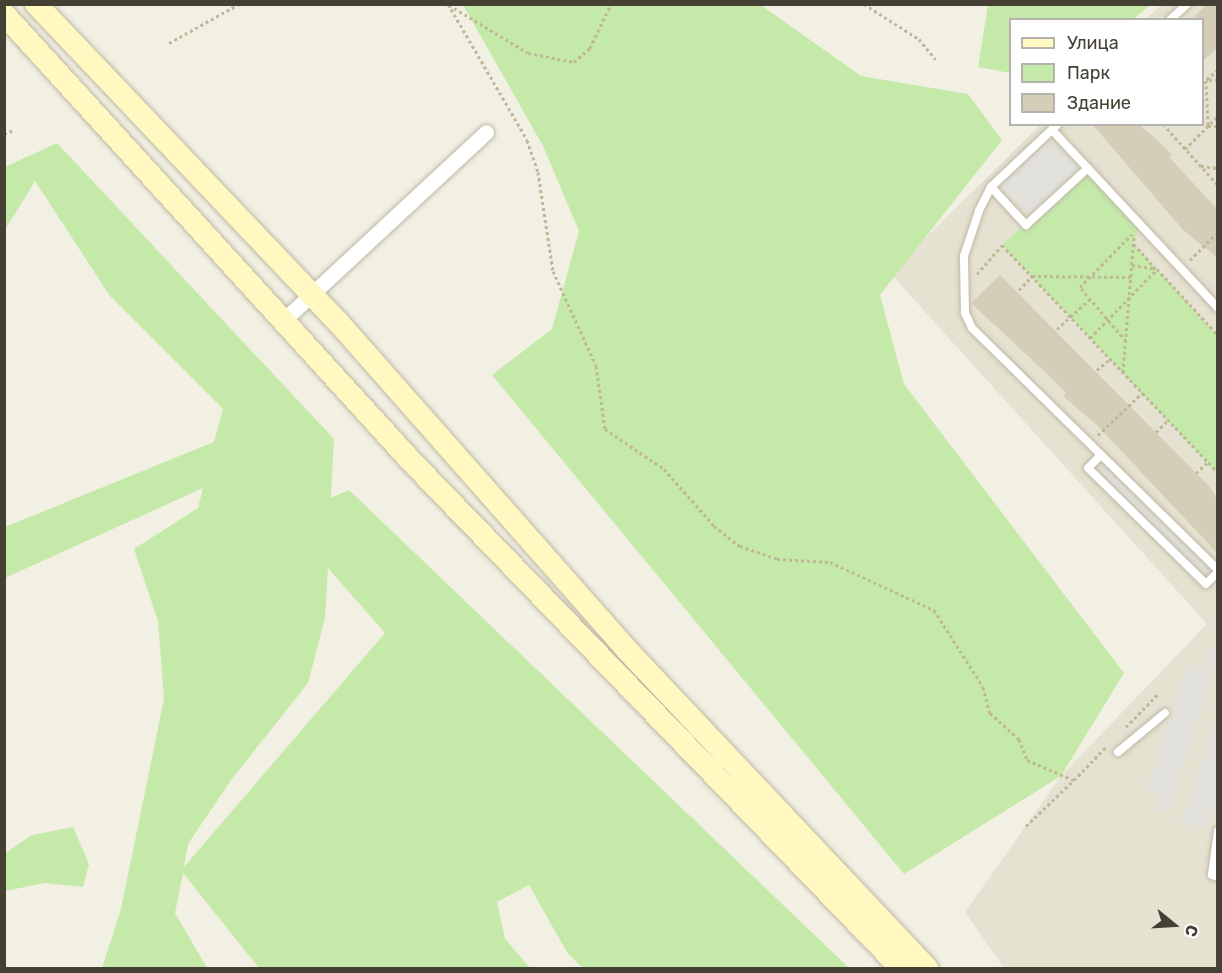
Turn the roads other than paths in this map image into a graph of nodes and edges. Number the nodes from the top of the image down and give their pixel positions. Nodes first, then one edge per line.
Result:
1 (36, 4) edge
2 (1186, 4) edge
3 (4, 14) edge
4 (1172, 18) edge
5 (1055, 127) edge
6 (486, 132) dead end
7 (1088, 168) junction
8 (991, 187) junction
9 (312, 294) junction
10 (1218, 308) edge
11 (286, 318) junction
12 (1101, 454) junction
13 (1218, 571) edge
14 (1165, 713) dead end
15 (1118, 752) dead end
16 (1218, 831) edge
17 (1215, 876) edge
18 (1218, 882) edge
19 (901, 969) edge
20 (927, 969) edge

1 - 9 main road
2 - 4 lane
3 - 11 main road
5 - 7 lane
5 - 8 lane
6 - 9 street
7 - 8 lane
7 - 10 lane
8 - 12 lane
9 - 11 street
9 - 20 main road
11 - 19 main road
12 - 13 lane
12 - 13 lane
14 - 15 lane
16 - 17 lane
17 - 18 lane

